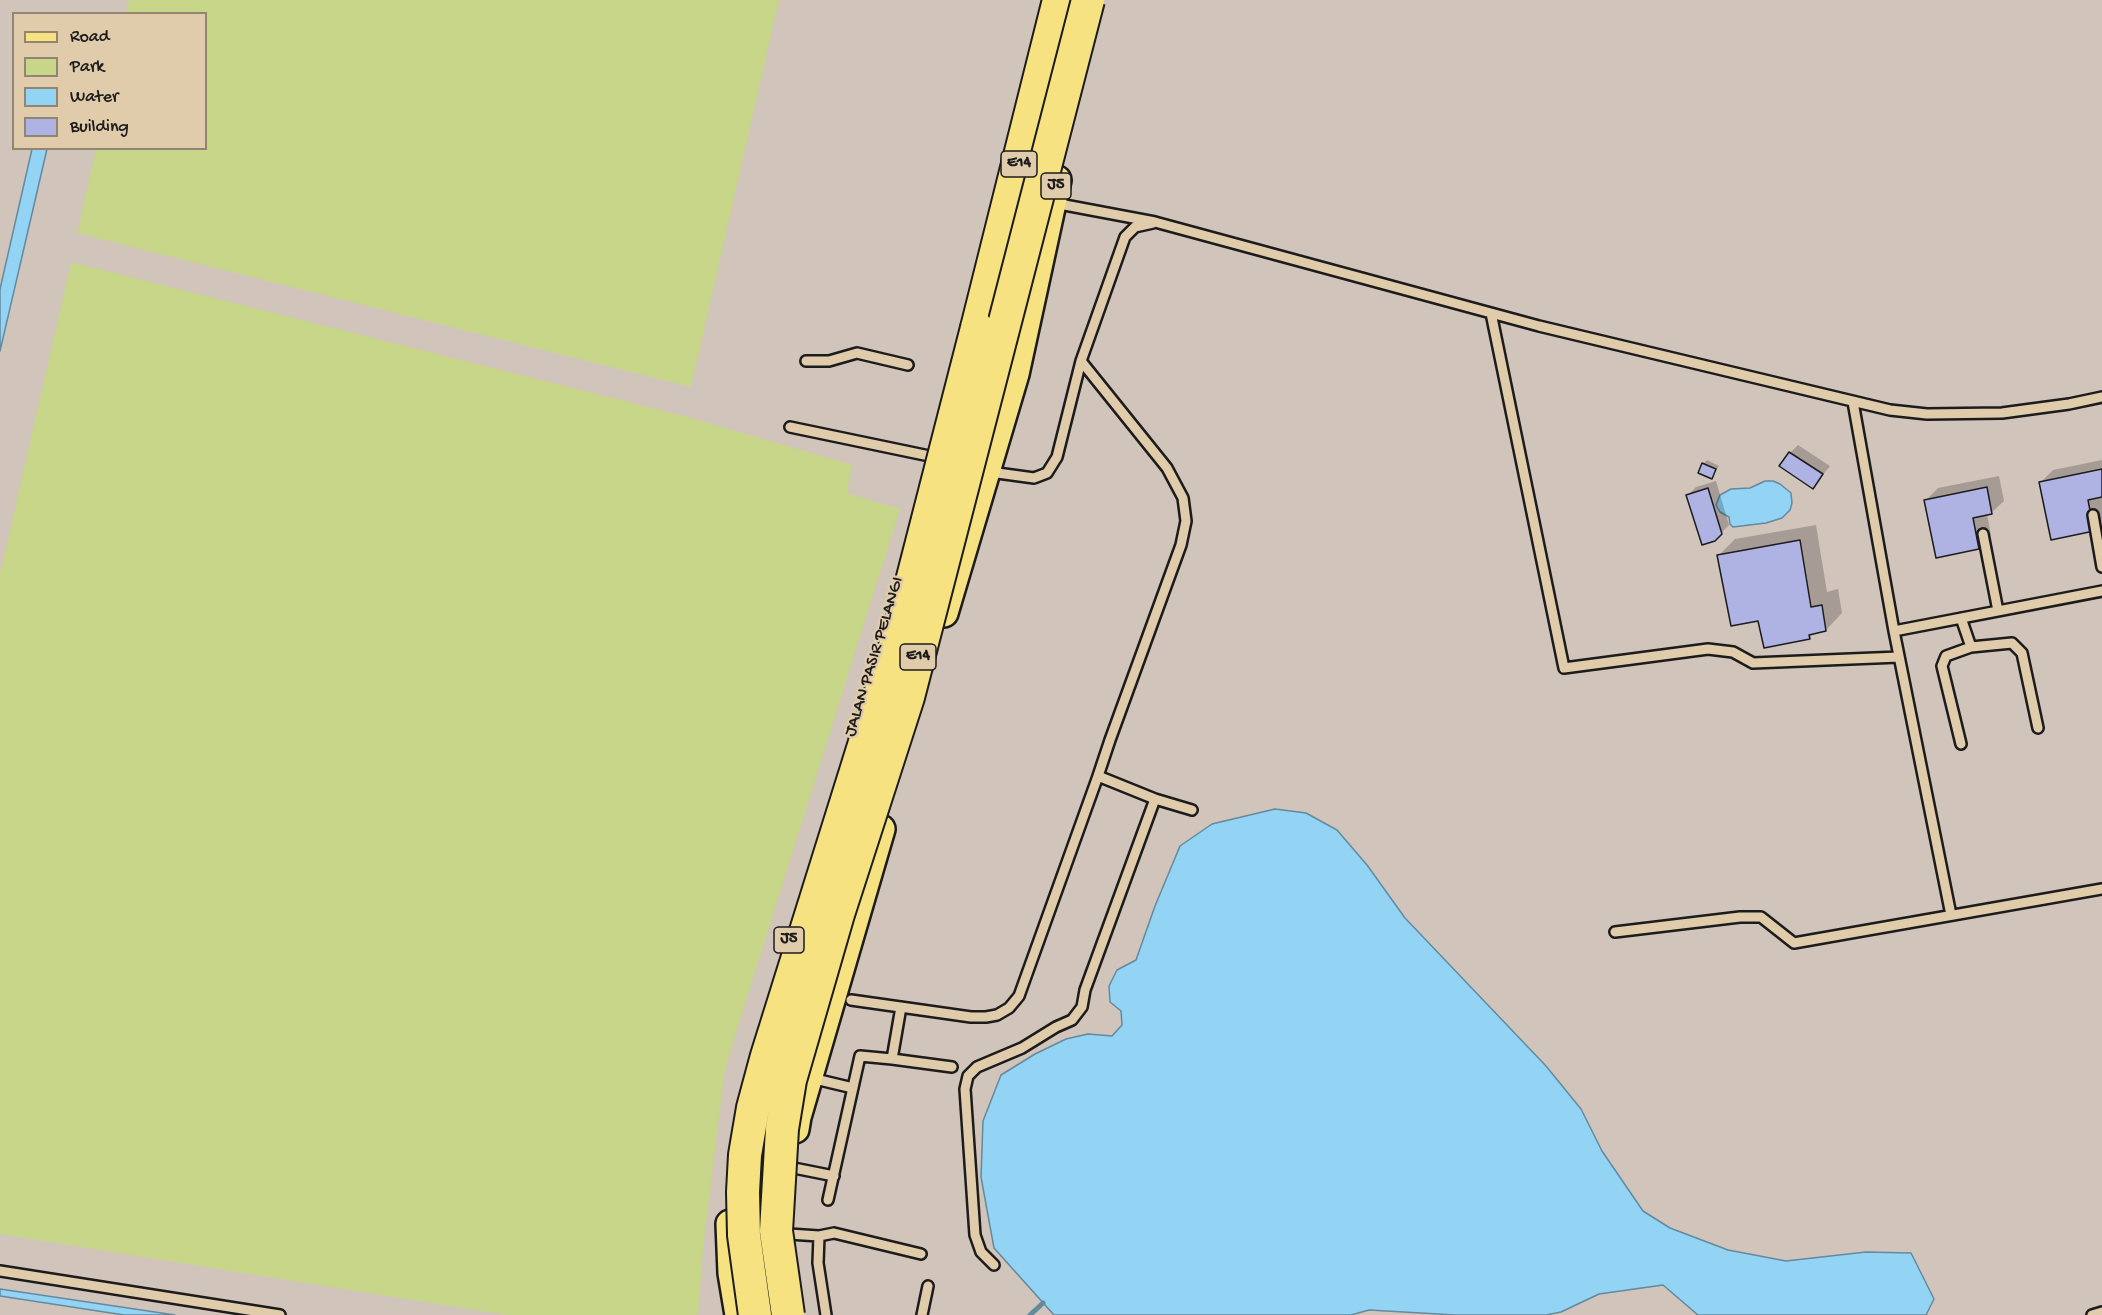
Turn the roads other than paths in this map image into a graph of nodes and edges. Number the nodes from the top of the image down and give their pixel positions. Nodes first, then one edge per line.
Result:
1 (1050, 0) edge
2 (1059, 0) edge
3 (1088, 0) edge
4 (1103, 0) edge
5 (1051, 203) junction
6 (1155, 222) junction
7 (1491, 313) junction
8 (806, 361) dead end
9 (1081, 361) junction
10 (908, 365) dead end
11 (2102, 397) edge
12 (1853, 402) junction
13 (790, 427) dead end
14 (933, 456) junction
15 (987, 471) junction
16 (2093, 516) dead end
17 (1983, 534) dead end
18 (2102, 567) edge
19 (2102, 591) edge
20 (1998, 611) junction
21 (1961, 618) junction
22 (1894, 631) junction
23 (1971, 647) junction
24 (1899, 657) junction
25 (2038, 728) dead end
26 (1961, 744) dead end
27 (1098, 776) junction
28 (1155, 799) junction
29 (1192, 810) dead end
30 (2102, 889) edge
31 (1951, 915) junction
32 (1615, 932) dead end
33 (851, 1000) dead end
34 (901, 1007) junction
35 (892, 1059) junction
36 (952, 1067) dead end
37 (809, 1077) junction
38 (853, 1088) junction
39 (789, 1167) junction
40 (834, 1176) junction
41 (828, 1200) dead end
42 (789, 1234) junction
43 (819, 1236) junction
44 (921, 1254) dead end
45 (994, 1265) dead end
46 (0, 1271) edge
47 (928, 1286) dead end
48 (2102, 1312) edge
49 (280, 1315) edge
50 (743, 1315) edge
51 (788, 1315) edge
52 (801, 1315) edge
53 (826, 1315) edge
54 (922, 1315) edge
55 (2092, 1315) edge

1 - 14 main road, JALAN PASIR PELANGI / J5
2 - 50 highway, E14, bridge
3 - 51 highway, E14, bridge
4 - 5 main road, J5
5 - 6 lane
5 - 15 main road, J5
6 - 7 lane
6 - 9 lane
7 - 12 lane
7 - 24 lane
8 - 10 lane
9 - 15 lane
9 - 27 lane
11 - 12 lane
12 - 22 lane
13 - 14 lane
14 - 15 lane
14 - 50 main road, JALAN PASIR PELANGI / J5
15 - 37 main road, J5
16 - 18 lane
17 - 20 lane
19 - 20 lane
20 - 21 lane
21 - 22 lane
21 - 23 lane
22 - 24 lane
23 - 25 lane
23 - 26 lane
24 - 31 lane
27 - 28 lane
27 - 34 lane
28 - 29 lane
28 - 45 lane
30 - 31 lane
31 - 32 lane
33 - 34 lane
34 - 35 lane
35 - 36 lane
35 - 38 lane
37 - 38 lane
37 - 39 main road, J5
38 - 40 lane
39 - 40 lane
39 - 42 main road, J5
40 - 41 lane
42 - 43 lane
42 - 52 main road, J5
43 - 44 lane
43 - 53 lane
46 - 49 lane
47 - 54 lane
48 - 55 lane

